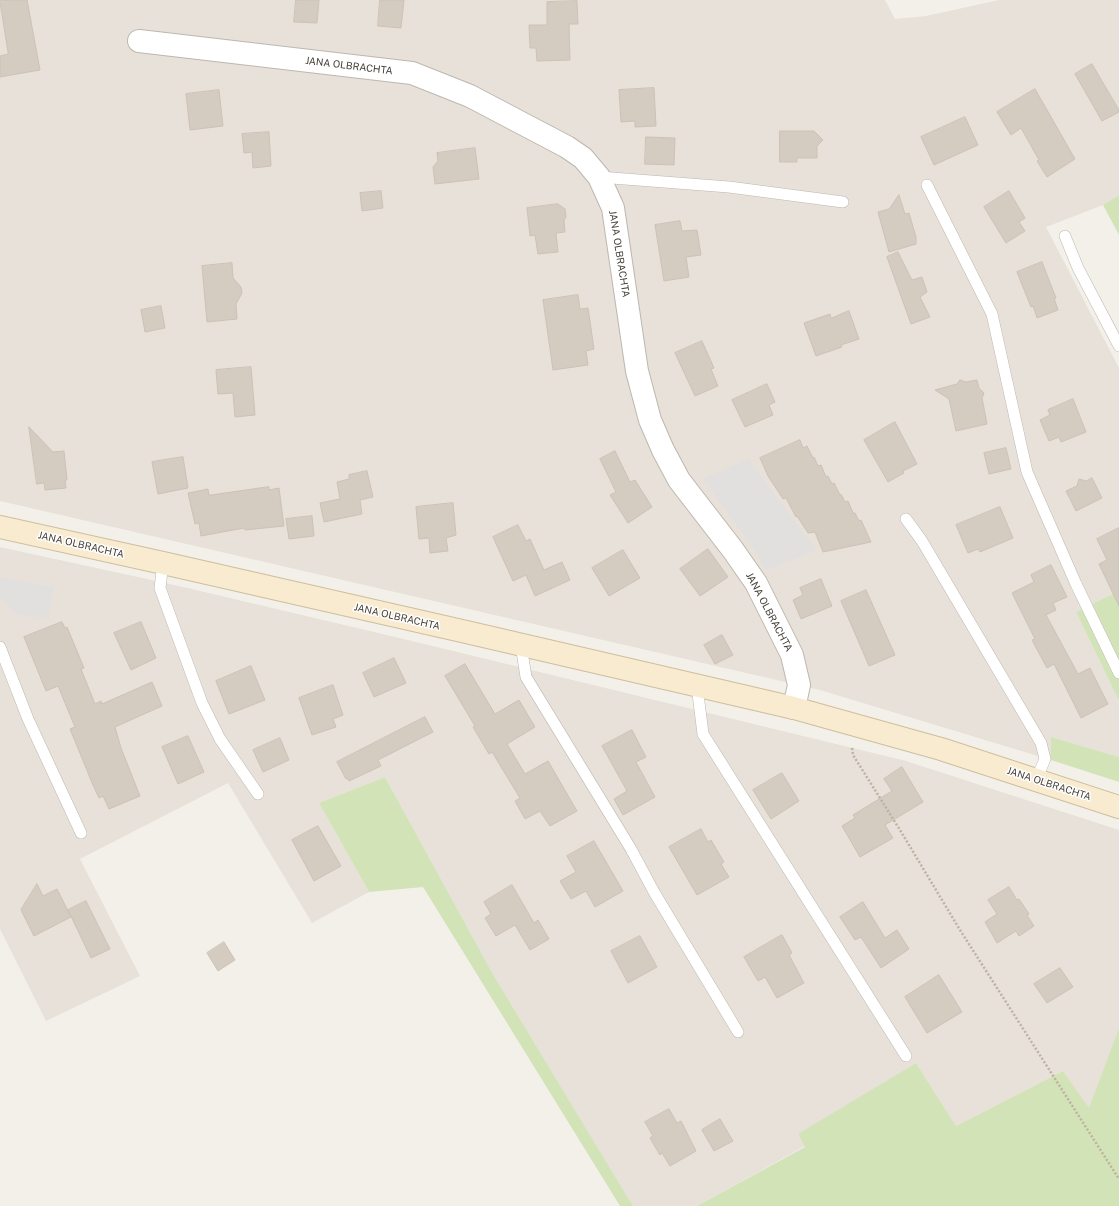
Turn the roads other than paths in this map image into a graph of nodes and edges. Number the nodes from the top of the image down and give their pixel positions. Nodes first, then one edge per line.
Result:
1 (139, 41) dead end
2 (599, 177) junction
3 (927, 185) dead end
4 (843, 202) dead end
5 (1065, 236) dead end
6 (1119, 346) edge
7 (906, 519) dead end
8 (0, 527) edge
9 (163, 563) junction
10 (521, 645) junction
11 (0, 647) edge
12 (1119, 673) edge
13 (697, 686) junction
14 (794, 708) junction
15 (1036, 780) junction
16 (258, 794) dead end
17 (1119, 807) edge
18 (81, 833) dead end
19 (738, 1032) dead end
20 (906, 1056) dead end

1 - 2 street, JANA OLBRACHTA
2 - 4 lane
2 - 14 street, JANA OLBRACHTA
3 - 12 lane
5 - 6 lane
7 - 15 lane
8 - 9 street, JANA OLBRACHTA
9 - 10 street, JANA OLBRACHTA
9 - 16 lane
10 - 13 street, JANA OLBRACHTA
10 - 19 lane
11 - 18 lane
13 - 14 street, JANA OLBRACHTA
13 - 20 lane
14 - 15 street, JANA OLBRACHTA
15 - 17 street, JANA OLBRACHTA

